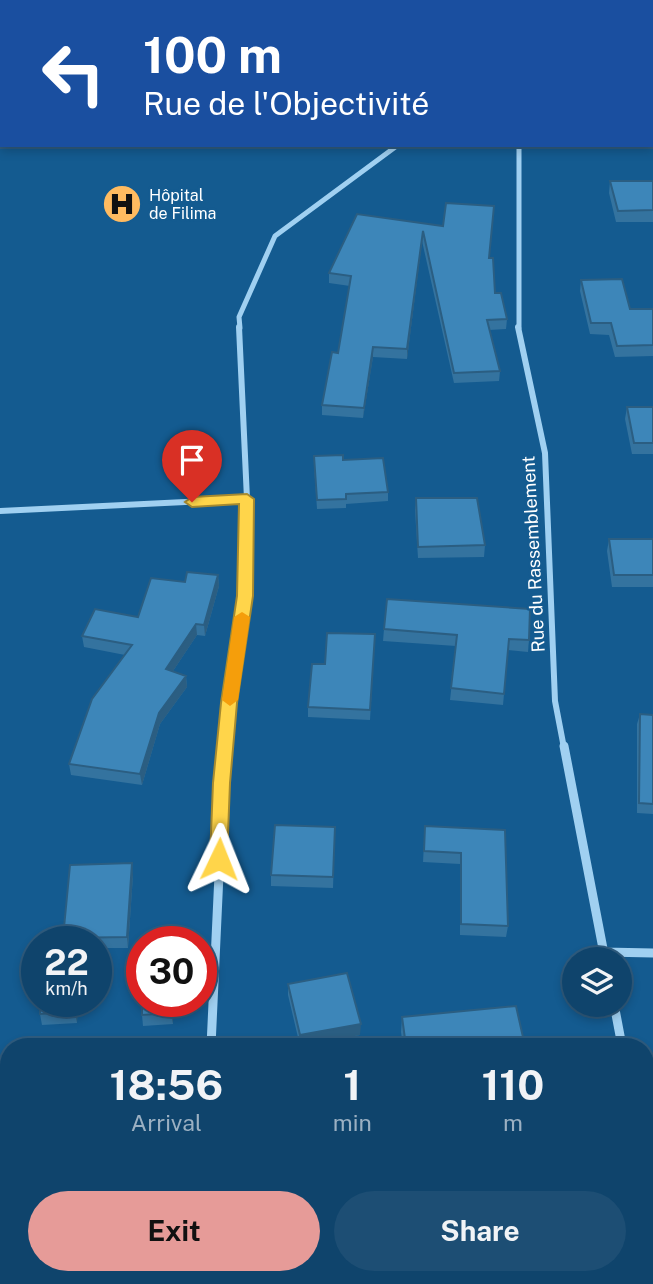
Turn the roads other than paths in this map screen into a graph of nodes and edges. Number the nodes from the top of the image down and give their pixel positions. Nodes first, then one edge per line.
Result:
1 (395, 147) edge
2 (519, 147) edge
3 (247, 499) junction
4 (0, 512) edge
5 (602, 947) edge
6 (653, 953) edge
7 (632, 954) edge
8 (616, 1017) edge
9 (211, 1038) edge
10 (620, 1038) edge

1 - 3 street
2 - 5 street, Rue du Rassemblement
3 - 4 street
3 - 9 street
6 - 7 street
8 - 10 street

